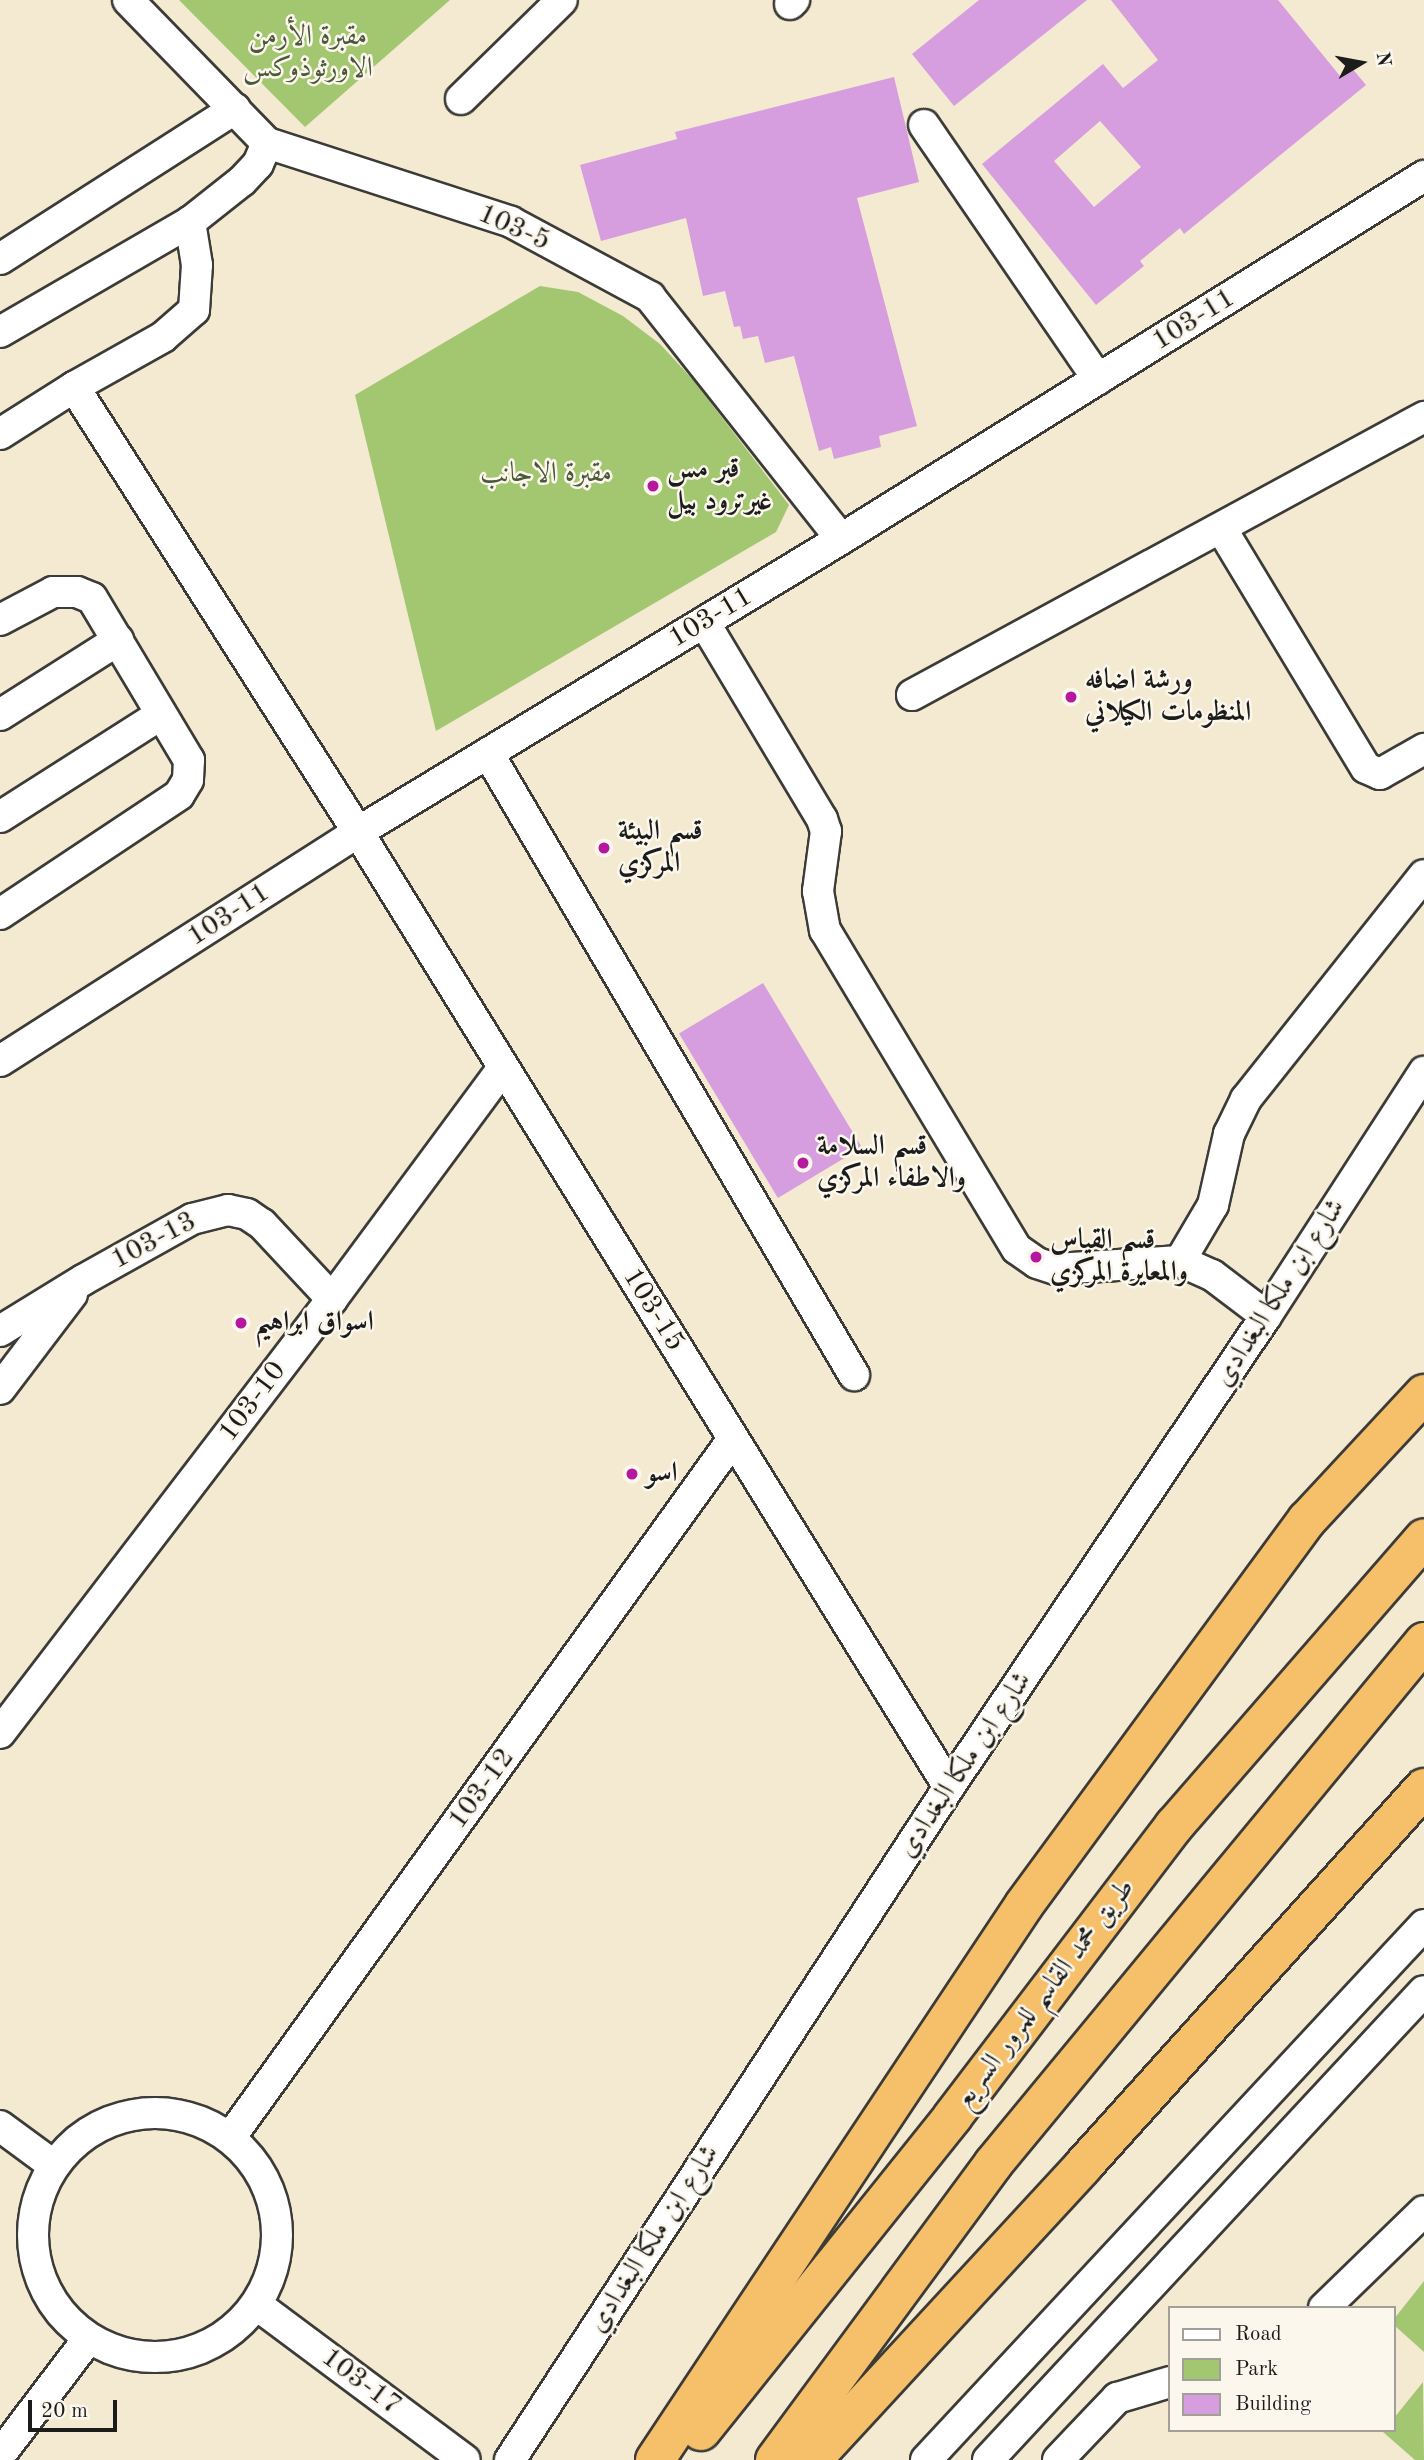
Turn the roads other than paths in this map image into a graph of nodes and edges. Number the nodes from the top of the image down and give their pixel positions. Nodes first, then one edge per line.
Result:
1 (128, 0) edge
2 (562, 0) edge
3 (461, 99) dead end
4 (234, 109) junction
5 (924, 125) dead end
6 (267, 143) junction
7 (1424, 176) edge
8 (190, 222) junction
9 (0, 259) edge
10 (0, 332) edge
11 (1098, 379) junction
12 (74, 387) junction
13 (1424, 417) edge
14 (0, 434) edge
15 (1221, 528) junction
16 (841, 539) junction
17 (0, 620) edge
18 (704, 622) junction
19 (118, 640) junction
20 (912, 695) dead end
21 (0, 715) edge
22 (160, 715) junction
23 (1424, 749) edge
24 (488, 753) junction
25 (0, 817) edge
26 (358, 832) junction
27 (1424, 875) edge
28 (0, 914) edge
29 (0, 1061) edge
30 (503, 1068) junction
31 (1424, 1072) edge
32 (1180, 1261) junction
33 (83, 1280) junction
34 (332, 1299) junction
35 (1266, 1315) junction
36 (0, 1331) edge
37 (854, 1376) dead end
38 (0, 1389) edge
39 (1424, 1394) edge
40 (733, 1439) junction
41 (1424, 1538) edge
42 (1424, 1642) edge
43 (0, 1733) edge
44 (949, 1787) junction
45 (1424, 1788) edge
46 (1424, 1925) edge
47 (1424, 1991) edge
48 (0, 2126) edge
49 (230, 2138) junction
50 (53, 2165) junction
51 (1424, 2211) edge
52 (257, 2305) junction
53 (1326, 2306) edge
54 (88, 2339) junction
55 (1168, 2383) edge
56 (0, 2455) edge
57 (465, 2460) edge
58 (510, 2460) edge
59 (654, 2460) edge
60 (677, 2460) edge
61 (775, 2460) edge
62 (812, 2460) edge
63 (926, 2460) edge
64 (988, 2460) edge
65 (1058, 2460) edge

1 - 4 street, 103-5
2 - 3 street
4 - 6 street, 103-5
4 - 9 street
5 - 11 street
6 - 8 street
6 - 16 street, 103-5
7 - 11 street, 103-11
8 - 10 street
8 - 12 street
11 - 16 street, 103-11
12 - 14 street
12 - 26 street, 103-15
13 - 15 street
15 - 20 street
15 - 23 street
16 - 18 street, 103-11
17 - 19 street
18 - 24 street, 103-11
18 - 32 street
19 - 21 street
19 - 22 street
22 - 25 street
22 - 28 street
24 - 26 street, 103-11
24 - 37 street
26 - 29 street, 103-11
26 - 30 street, 103-15
27 - 32 street
30 - 34 street, 103-10
30 - 40 street, 103-15
31 - 35 street, شارع ابن ملكا البغدادي
32 - 35 street
33 - 34 street, 103-13
33 - 36 street, 103-13
33 - 38 street
34 - 43 street, 103-10
35 - 44 street, شارع ابن ملكا البغدادي
39 - 59 highway
40 - 44 street, 103-15
40 - 49 street, 103-12
41 - 60 highway, طريق محمد القاسم للمرور السريع
42 - 61 highway
44 - 58 street, شارع ابن ملكا البغدادي
45 - 62 highway
46 - 63 street
47 - 64 street
48 - 50 street
49 - 50 street
49 - 52 street
50 - 54 street
51 - 53 street
52 - 54 street
52 - 57 street, 103-17
54 - 56 street
55 - 65 street

